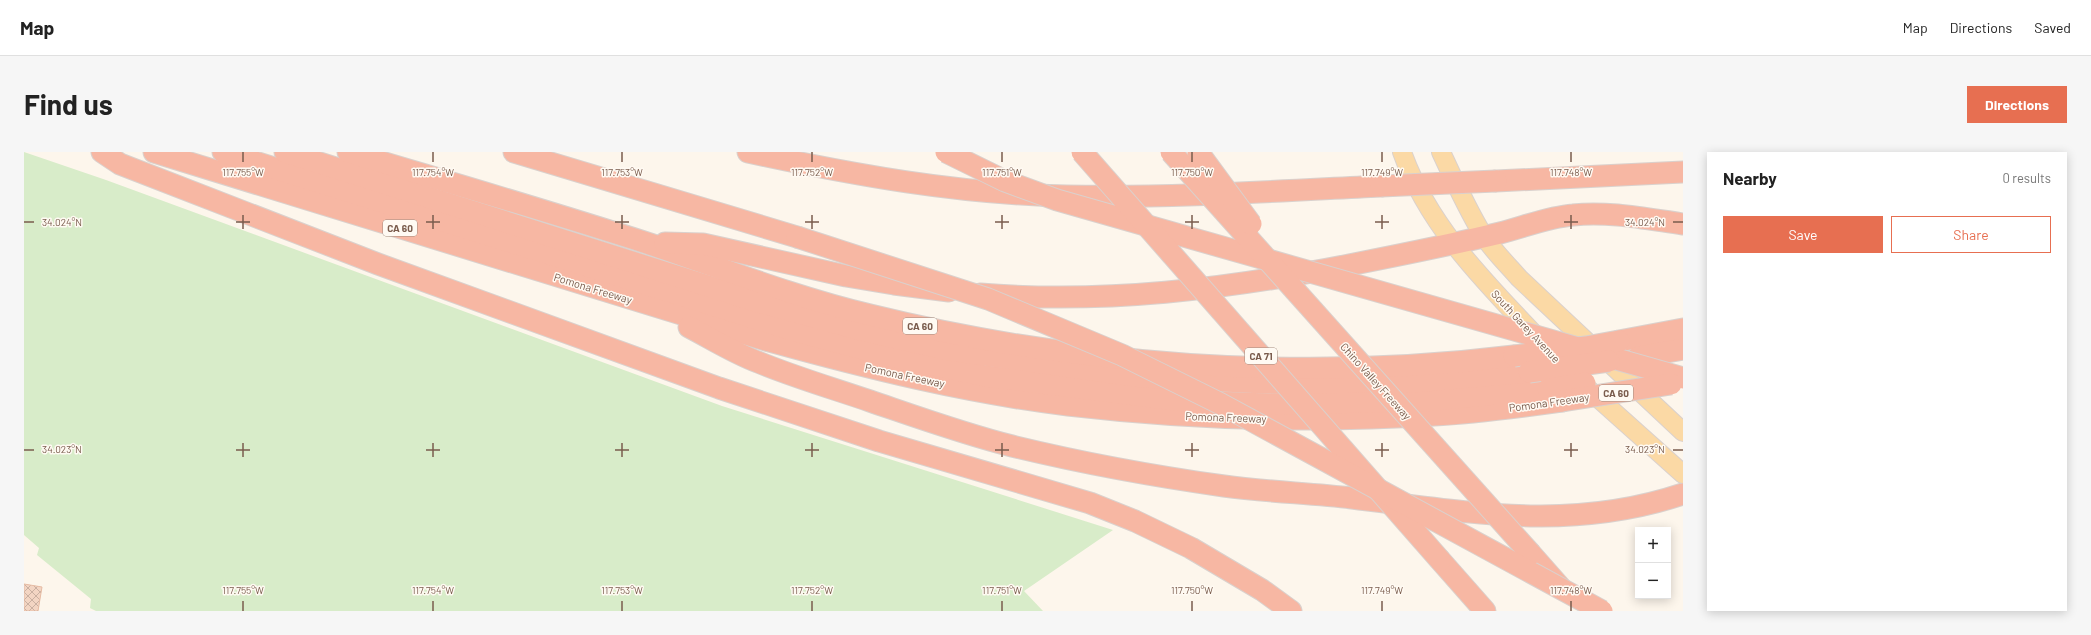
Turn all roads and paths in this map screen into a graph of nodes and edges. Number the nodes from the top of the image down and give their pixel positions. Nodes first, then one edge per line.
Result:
1 (102, 152) edge
2 (154, 152) edge
3 (224, 152) edge
4 (285, 152) edge
5 (348, 152) edge
6 (514, 152) edge
7 (748, 152) edge
8 (946, 152) edge
9 (1082, 152) edge
10 (1170, 152) edge
11 (1198, 152) edge
12 (1402, 152) edge
13 (1441, 152) edge
14 (1683, 172) edge
15 (1683, 224) edge
16 (1484, 236) junction
17 (646, 243) junction
18 (1452, 243) junction
19 (1295, 291) junction
20 (646, 304) junction
21 (1683, 329) edge
22 (1683, 349) edge
23 (1683, 367) edge
24 (1679, 381) edge
25 (1555, 395) junction
26 (1683, 432) edge
27 (1683, 474) edge
28 (1683, 494) edge
29 (1480, 607) edge
30 (1291, 611) edge
31 (1581, 611) edge
32 (1602, 611) edge

1 - 30 highway
2 - 20 highway, Pomona Freeway / CA 60
3 - 25 highway
4 - 22 highway, bridge
5 - 17 highway, CA 60
6 - 32 highway, bridge
7 - 14 highway, bridge
8 - 24 highway, bridge
9 - 29 highway, CA 71, bridge
10 - 19 highway, Chino Valley Freeway, bridge
11 - 19 highway, bridge
12 - 18 main road, South Garey Avenue
13 - 16 main road
15 - 16 highway
16 - 18 highway
16 - 26 main road
17 - 18 highway
17 - 21 highway, CA 60, bridge
18 - 27 main road, South Garey Avenue
19 - 31 highway, Chino Valley Freeway, bridge
20 - 25 highway, Pomona Freeway / CA 60
20 - 28 highway
23 - 25 highway, bridge
24 - 25 highway, Pomona Freeway / CA 60, bridge

